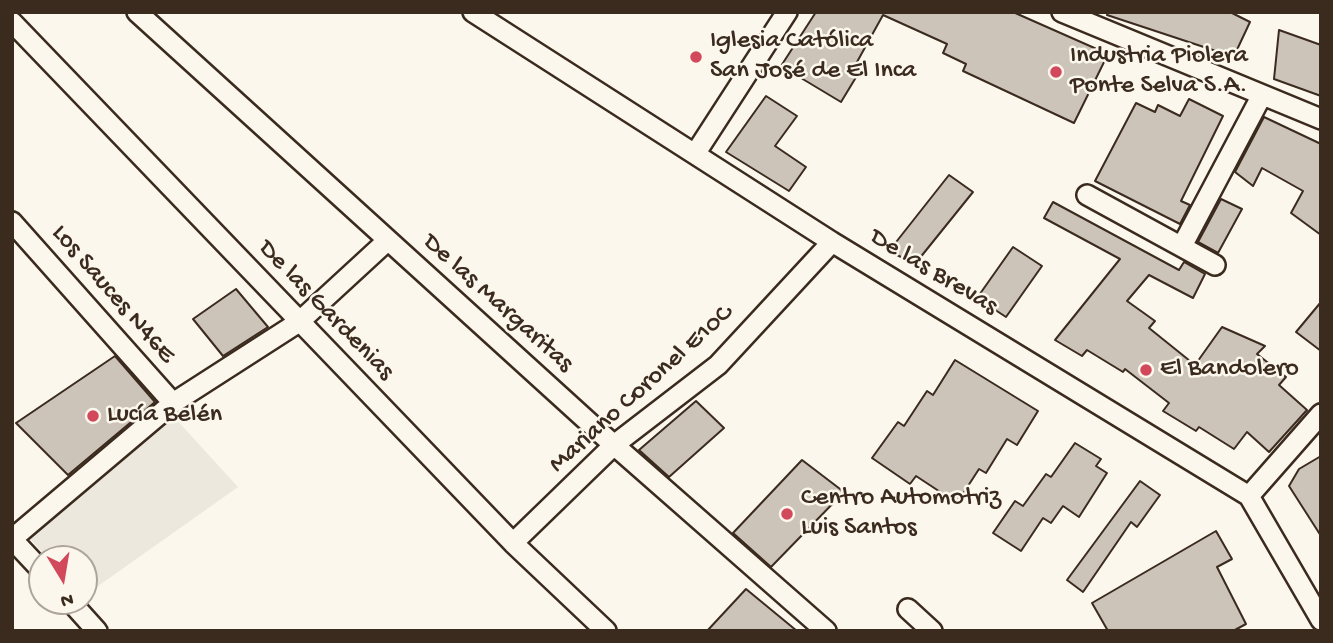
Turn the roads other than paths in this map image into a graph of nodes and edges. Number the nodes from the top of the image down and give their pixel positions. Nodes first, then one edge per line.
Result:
1 (137, 12) edge
2 (473, 12) edge
3 (787, 12) edge
4 (1062, 12) edge
5 (1103, 21) edge
6 (12, 22) edge
7 (1262, 95) junction
8 (1321, 119) edge
9 (695, 154) junction
10 (1087, 195) dead end
11 (12, 222) edge
12 (387, 241) junction
13 (832, 242) junction
14 (1182, 246) junction
15 (1215, 265) dead end
16 (299, 322) junction
17 (173, 403) junction
18 (1321, 414) edge
19 (614, 444) junction
20 (1249, 496) junction
21 (12, 539) edge
22 (513, 543) junction
23 (28, 556) edge
24 (908, 610) dead end
25 (83, 615) edge
26 (1321, 620) edge
27 (97, 631) edge
28 (606, 631) edge
29 (826, 631) edge
30 (932, 631) edge

1 - 12 street, De las Margaritas
2 - 9 street, De las Brevas
3 - 9 street
4 - 5 street
5 - 7 street
6 - 16 street, De las Gardenias
7 - 8 street
7 - 14 street
9 - 13 street, De las Brevas
10 - 14 street
11 - 17 street, Los Sauces N46E
12 - 16 street
12 - 19 street, De las Margaritas
13 - 19 street, Mariano Coronel E10C
13 - 20 street, De las Brevas
14 - 15 street
16 - 17 street
16 - 22 street, De las Gardenias
17 - 21 street
18 - 20 street
19 - 22 street, Mariano Coronel E10C
19 - 29 street, De las Margaritas
20 - 26 street, De las Brevas
21 - 23 street
22 - 28 street, De las Gardenias
24 - 30 street
25 - 27 street

